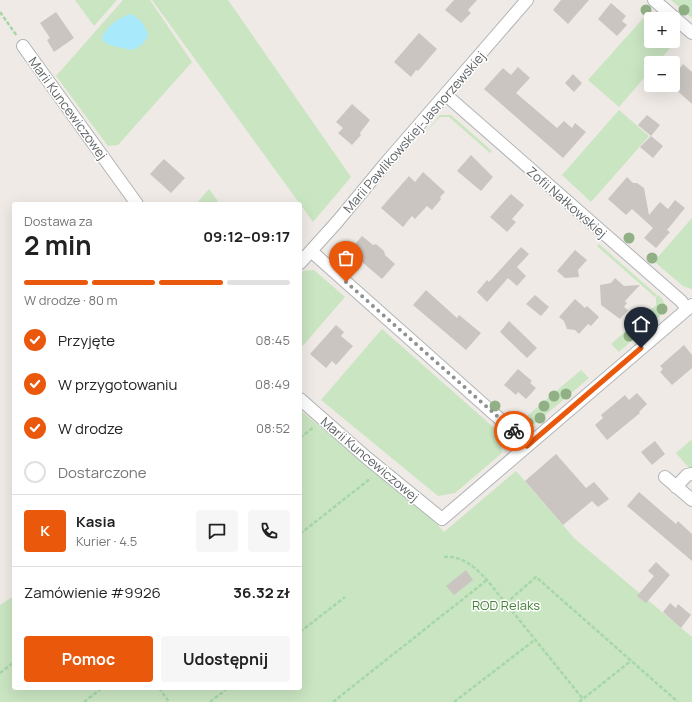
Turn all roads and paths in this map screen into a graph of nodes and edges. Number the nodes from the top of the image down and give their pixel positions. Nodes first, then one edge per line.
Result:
1 (527, 0) edge
2 (654, 0) edge
3 (0, 12) edge
4 (692, 33) edge
5 (23, 46) joint
6 (446, 95) junction
7 (136, 202) edge
8 (311, 251) junction
9 (302, 261) edge
10 (690, 307) edge
11 (302, 400) edge
12 (314, 426) dead end
13 (302, 436) edge
14 (527, 446) junction
15 (692, 474) edge
16 (374, 475) dead end
17 (665, 477) dead end
18 (676, 487) junction
19 (692, 500) edge
20 (302, 532) edge
21 (444, 557) dead end
22 (487, 580) junction
23 (345, 597) dead end
24 (506, 604) junction
25 (302, 630) edge
26 (536, 639) junction
27 (631, 661) junction
28 (12, 664) edge
29 (0, 673) edge
30 (99, 690) edge
31 (160, 690) edge
32 (225, 690) edge
33 (583, 699) junction
34 (84, 702) edge
35 (169, 702) edge
36 (210, 702) edge
37 (333, 702) edge
38 (454, 702) edge
39 (579, 702) edge
40 (678, 702) edge

1 - 6 street, Marii Pawlikowskiej-Jasnorzewskiej
2 - 4 street
3 - 5 path, Marii Kuncewiczowej
5 - 7 street, Marii Kuncewiczowej
6 - 8 street, Marii Pawlikowskiej-Jasnorzewskiej
6 - 10 street, Zofii Nałkowskiej
8 - 9 street, Marii Pawlikowskiej-Jasnorzewskiej
8 - 14 street
10 - 14 street
11 - 14 street, Marii Kuncewiczowej
12 - 13 path
15 - 18 street
16 - 20 path
17 - 18 street
18 - 19 street
21 - 22 path
22 - 24 path
22 - 37 path
23 - 25 path
24 - 26 path
24 - 27 path
26 - 33 path
26 - 38 path
27 - 33 path
27 - 40 path
28 - 29 path
30 - 34 path
31 - 35 path
32 - 36 path
33 - 39 path

